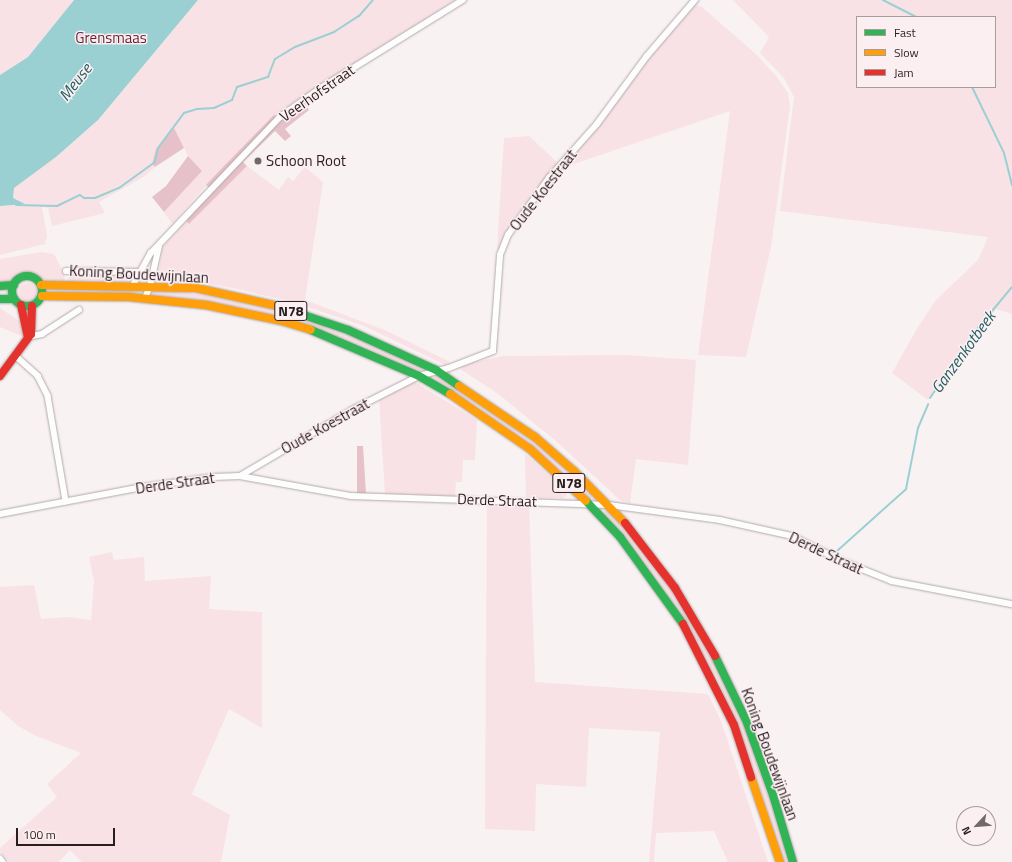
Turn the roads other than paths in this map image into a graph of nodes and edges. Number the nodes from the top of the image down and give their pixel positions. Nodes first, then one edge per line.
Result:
1 (463, 0) edge
2 (693, 0) edge
3 (159, 246) junction
4 (66, 271) dead end
5 (141, 272) junction
6 (14, 285) junction
7 (41, 285) junction
8 (134, 285) junction
9 (0, 286) edge
10 (150, 286) junction
11 (42, 296) junction
12 (145, 298) junction
13 (0, 299) edge
14 (14, 299) junction
15 (21, 305) junction
16 (32, 306) junction
17 (79, 310) dead end
18 (28, 337) junction
19 (16, 356) junction
20 (436, 370) junction
21 (0, 376) edge
22 (419, 376) junction
23 (240, 476) junction
24 (66, 501) junction
25 (590, 504) junction
26 (609, 505) junction
27 (0, 514) edge
28 (1012, 604) edge
29 (0, 858) edge
30 (3, 862) edge
31 (780, 862) edge
32 (793, 862) edge

1 - 3 street, Veerhofstraat
2 - 20 street, Oude Koestraat
3 - 5 street, Veerhofstraat
3 - 10 street
4 - 5 street
5 - 8 street, Veerhofstraat
6 - 7 main road, N78
6 - 9 main road, N78
6 - 14 main road
7 - 8 main road, Koning Boudewijnlaan / N78
7 - 11 main road
8 - 10 main road, Koning Boudewijnlaan / N78
10 - 12 street
10 - 20 main road, Koning Boudewijnlaan / N78
11 - 12 main road, Koning Boudewijnlaan / N78
11 - 16 main road
12 - 22 main road, Koning Boudewijnlaan / N78
13 - 14 main road
14 - 15 main road
15 - 16 main road
15 - 18 main road
16 - 18 main road
17 - 18 street
18 - 19 main road
19 - 21 main road
19 - 24 street
20 - 22 street, Oude Koestraat
20 - 26 main road, Koning Boudewijnlaan / N78
22 - 23 street, Oude Koestraat
22 - 25 main road, Koning Boudewijnlaan / N78
23 - 24 street, Derde Straat
23 - 25 street, Derde Straat
24 - 27 street, Derde Straat
25 - 26 street, Derde Straat
25 - 31 main road, Koning Boudewijnlaan / N78
26 - 28 street, Derde Straat
26 - 32 main road, Koning Boudewijnlaan / N78
29 - 30 street

